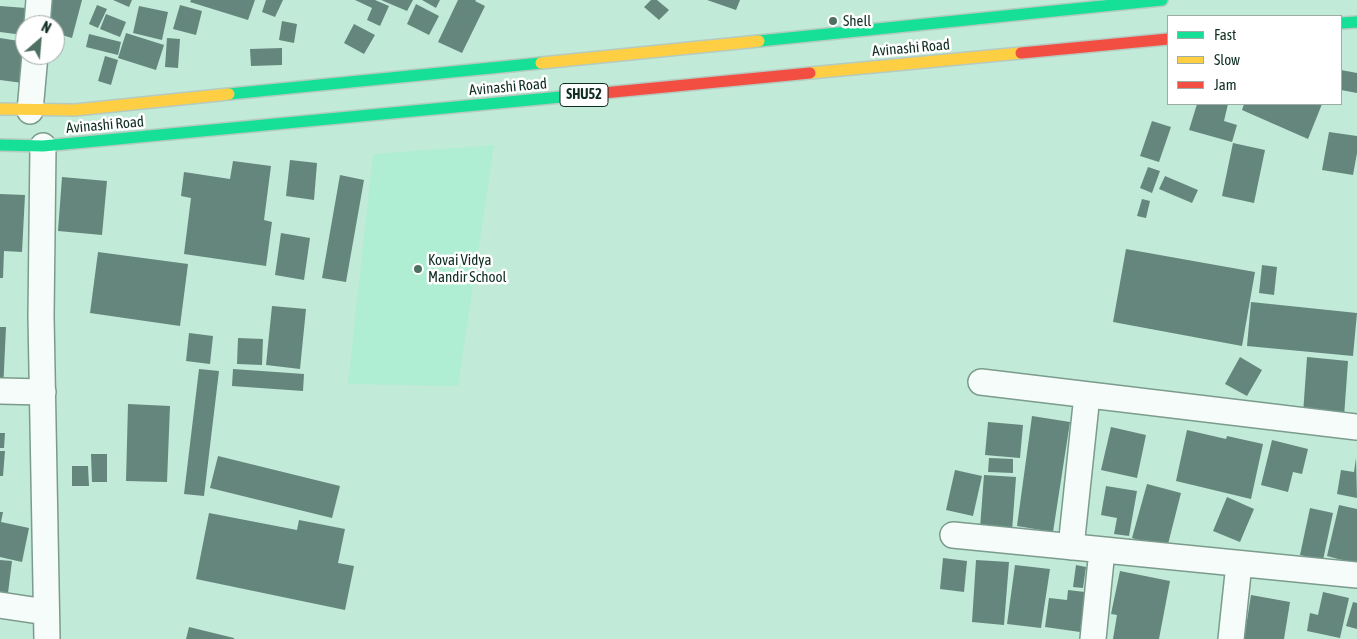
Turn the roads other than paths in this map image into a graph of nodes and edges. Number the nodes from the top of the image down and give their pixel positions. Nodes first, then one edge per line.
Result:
1 (39, 0) edge
2 (1162, 0) edge
3 (38, 15) edge
4 (1357, 22) edge
5 (1342, 23) edge
6 (1167, 39) edge
7 (34, 65) edge
8 (0, 110) edge
9 (30, 111) junction
10 (0, 145) edge
11 (43, 146) junction
12 (981, 382) dead end
13 (0, 391) edge
14 (43, 392) junction
15 (1087, 395) junction
16 (1357, 427) edge
17 (953, 535) dead end
18 (1071, 547) junction
19 (1102, 550) junction
20 (1238, 564) junction
21 (1357, 576) edge
22 (0, 605) edge
23 (46, 612) junction
24 (47, 639) edge
25 (1093, 639) edge
26 (1231, 639) edge

1 - 3 street
2 - 9 main road, Avinashi Road
4 - 5 main road
6 - 11 main road, Avinashi Road / SHU52
7 - 9 street
8 - 9 main road, Avinashi Road
10 - 11 main road, Avinashi Road / SHU52
11 - 14 street
12 - 15 street
13 - 14 street
14 - 23 street
15 - 16 street
15 - 18 street
17 - 18 street
18 - 19 street
19 - 20 street
19 - 25 street
20 - 21 street
20 - 26 street
22 - 23 street
23 - 24 street

